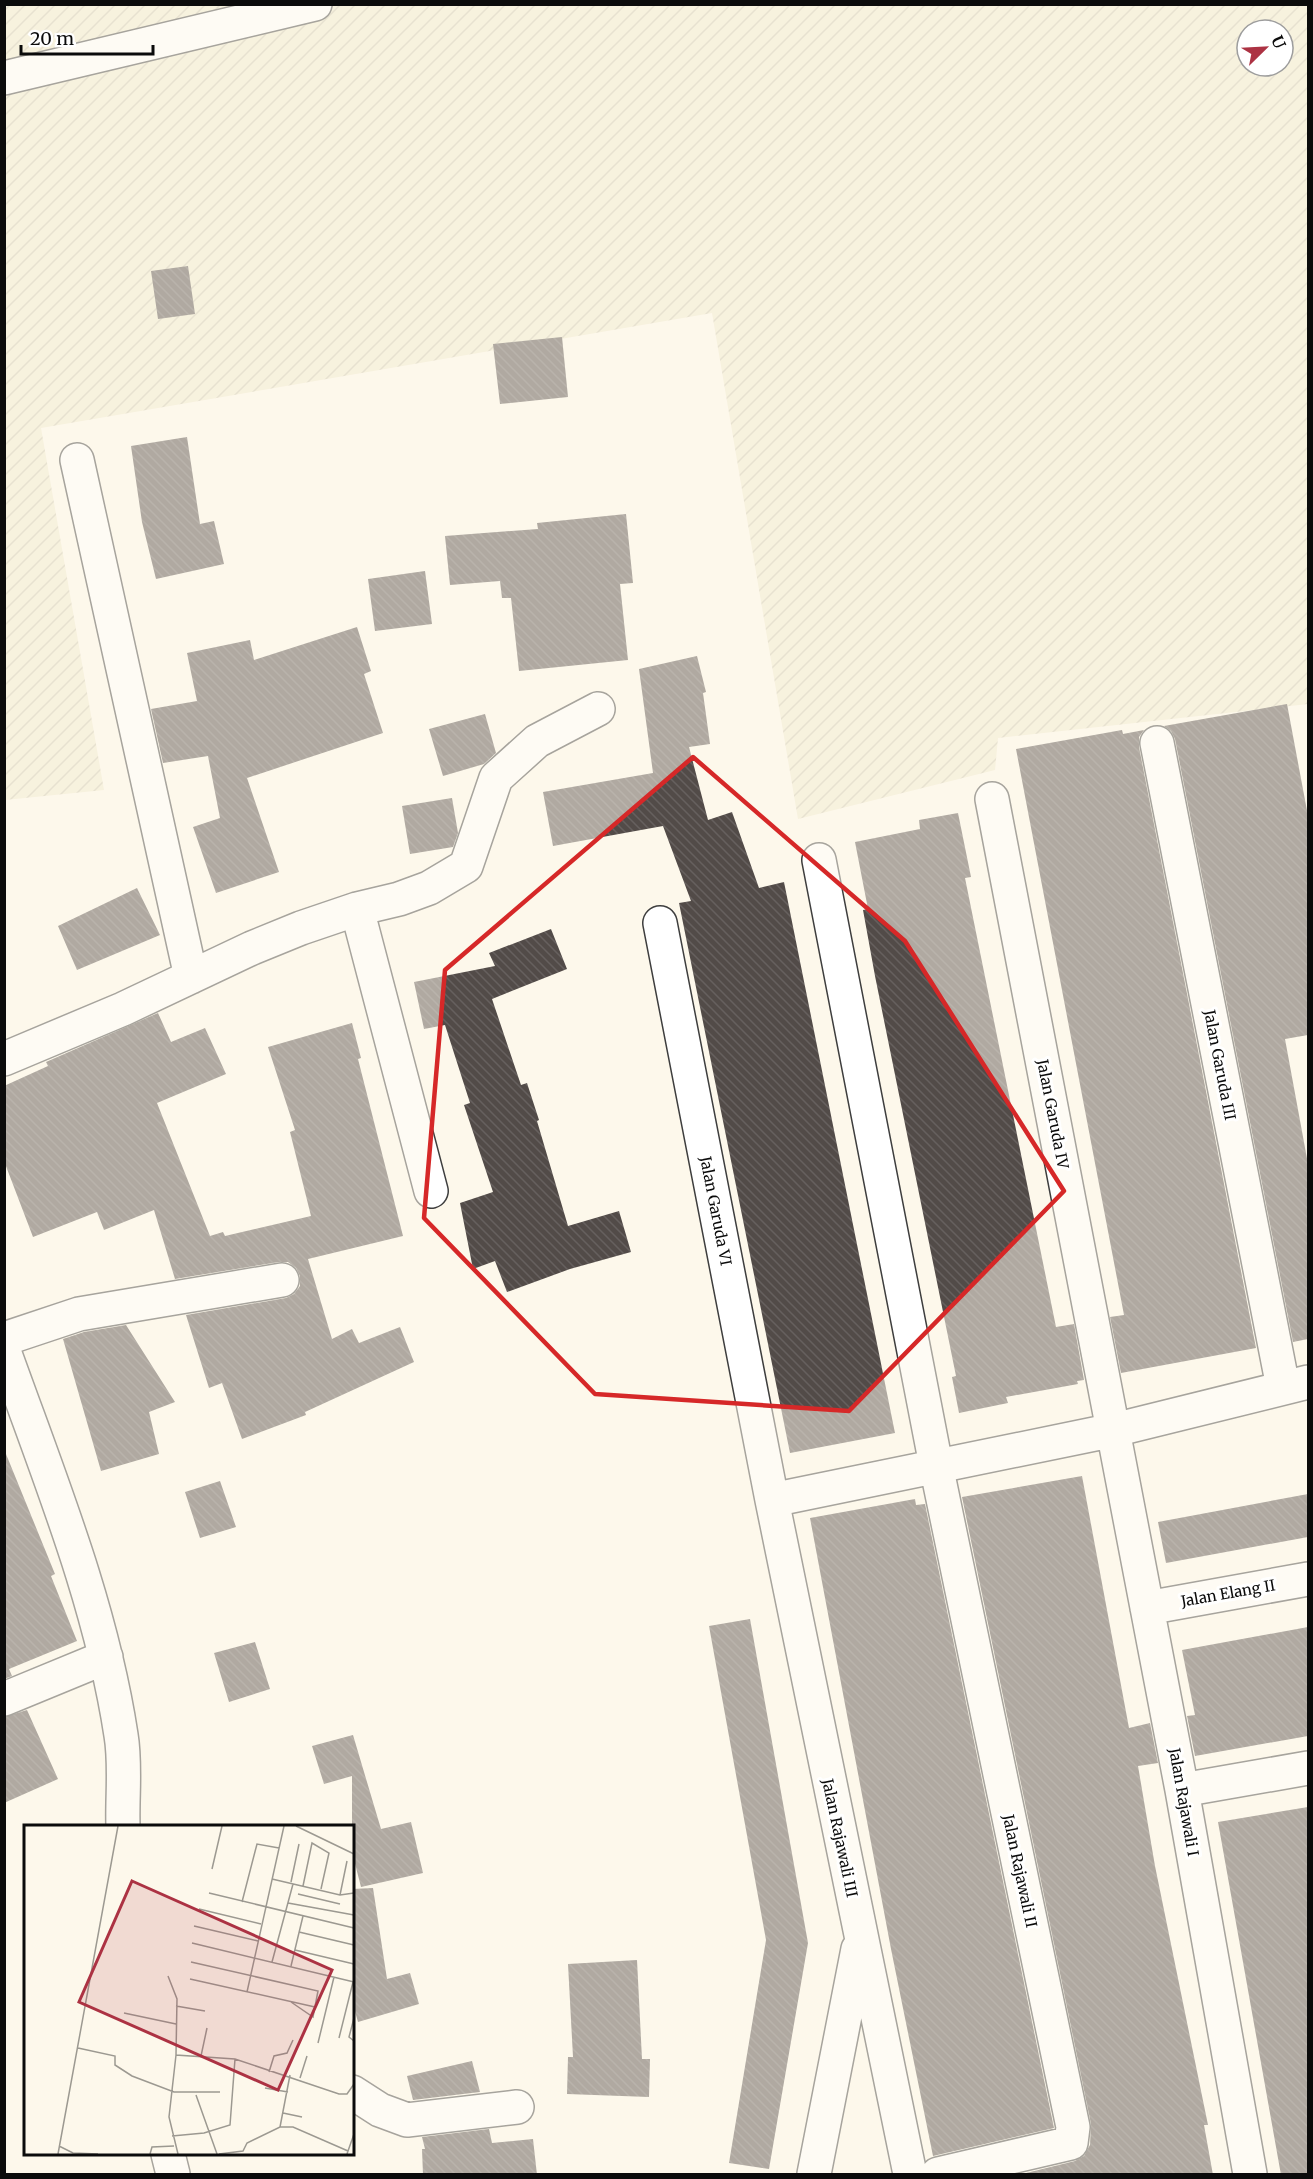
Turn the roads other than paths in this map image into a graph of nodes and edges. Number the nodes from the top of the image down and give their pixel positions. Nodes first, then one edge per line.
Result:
1 (315, 4) edge
2 (4, 78) edge
3 (77, 460) dead end
4 (598, 710) dead end
5 (1157, 743) dead end
6 (992, 799) dead end
7 (819, 860) dead end
8 (357, 909) junction
9 (660, 922) dead end
10 (191, 977) junction
11 (4, 1059) edge
12 (430, 1191) dead end
13 (282, 1280) dead end
14 (4, 1339) edge
15 (4, 1351) edge
16 (1296, 1385) edge
17 (1114, 1430) junction
18 (936, 1465) junction
19 (772, 1500) junction
20 (1308, 1579) edge
21 (1147, 1608) junction
22 (106, 1657) junction
23 (4, 1699) edge
24 (1308, 1768) edge
25 (1182, 1790) junction
26 (123, 1825) edge
27 (860, 1936) junction
28 (354, 2093) edge
29 (517, 2107) dead end
30 (168, 2155) edge
31 (173, 2175) edge
32 (814, 2175) edge
33 (910, 2175) edge
34 (938, 2175) edge
35 (1250, 2175) edge

1 - 2 street
3 - 10 street
4 - 8 street
5 - 16 street, Jalan Garuda III
6 - 17 street, Jalan Garuda IV
7 - 18 street
8 - 10 street
8 - 12 street
9 - 19 street, Jalan Garuda VI
10 - 11 street
13 - 14 street
15 - 22 street
16 - 17 street
17 - 18 street
17 - 21 street, Jalan Rajawali I
18 - 19 street
18 - 34 street, Jalan Rajawali II
19 - 27 street, Jalan Rajawali III
20 - 21 street, Jalan Elang II
21 - 25 street, Jalan Rajawali I
22 - 23 street
22 - 26 street
24 - 25 street
25 - 35 street, Jalan Rajawali I
27 - 32 street
27 - 33 street, Jalan Rajawali III
28 - 29 street
30 - 31 street

